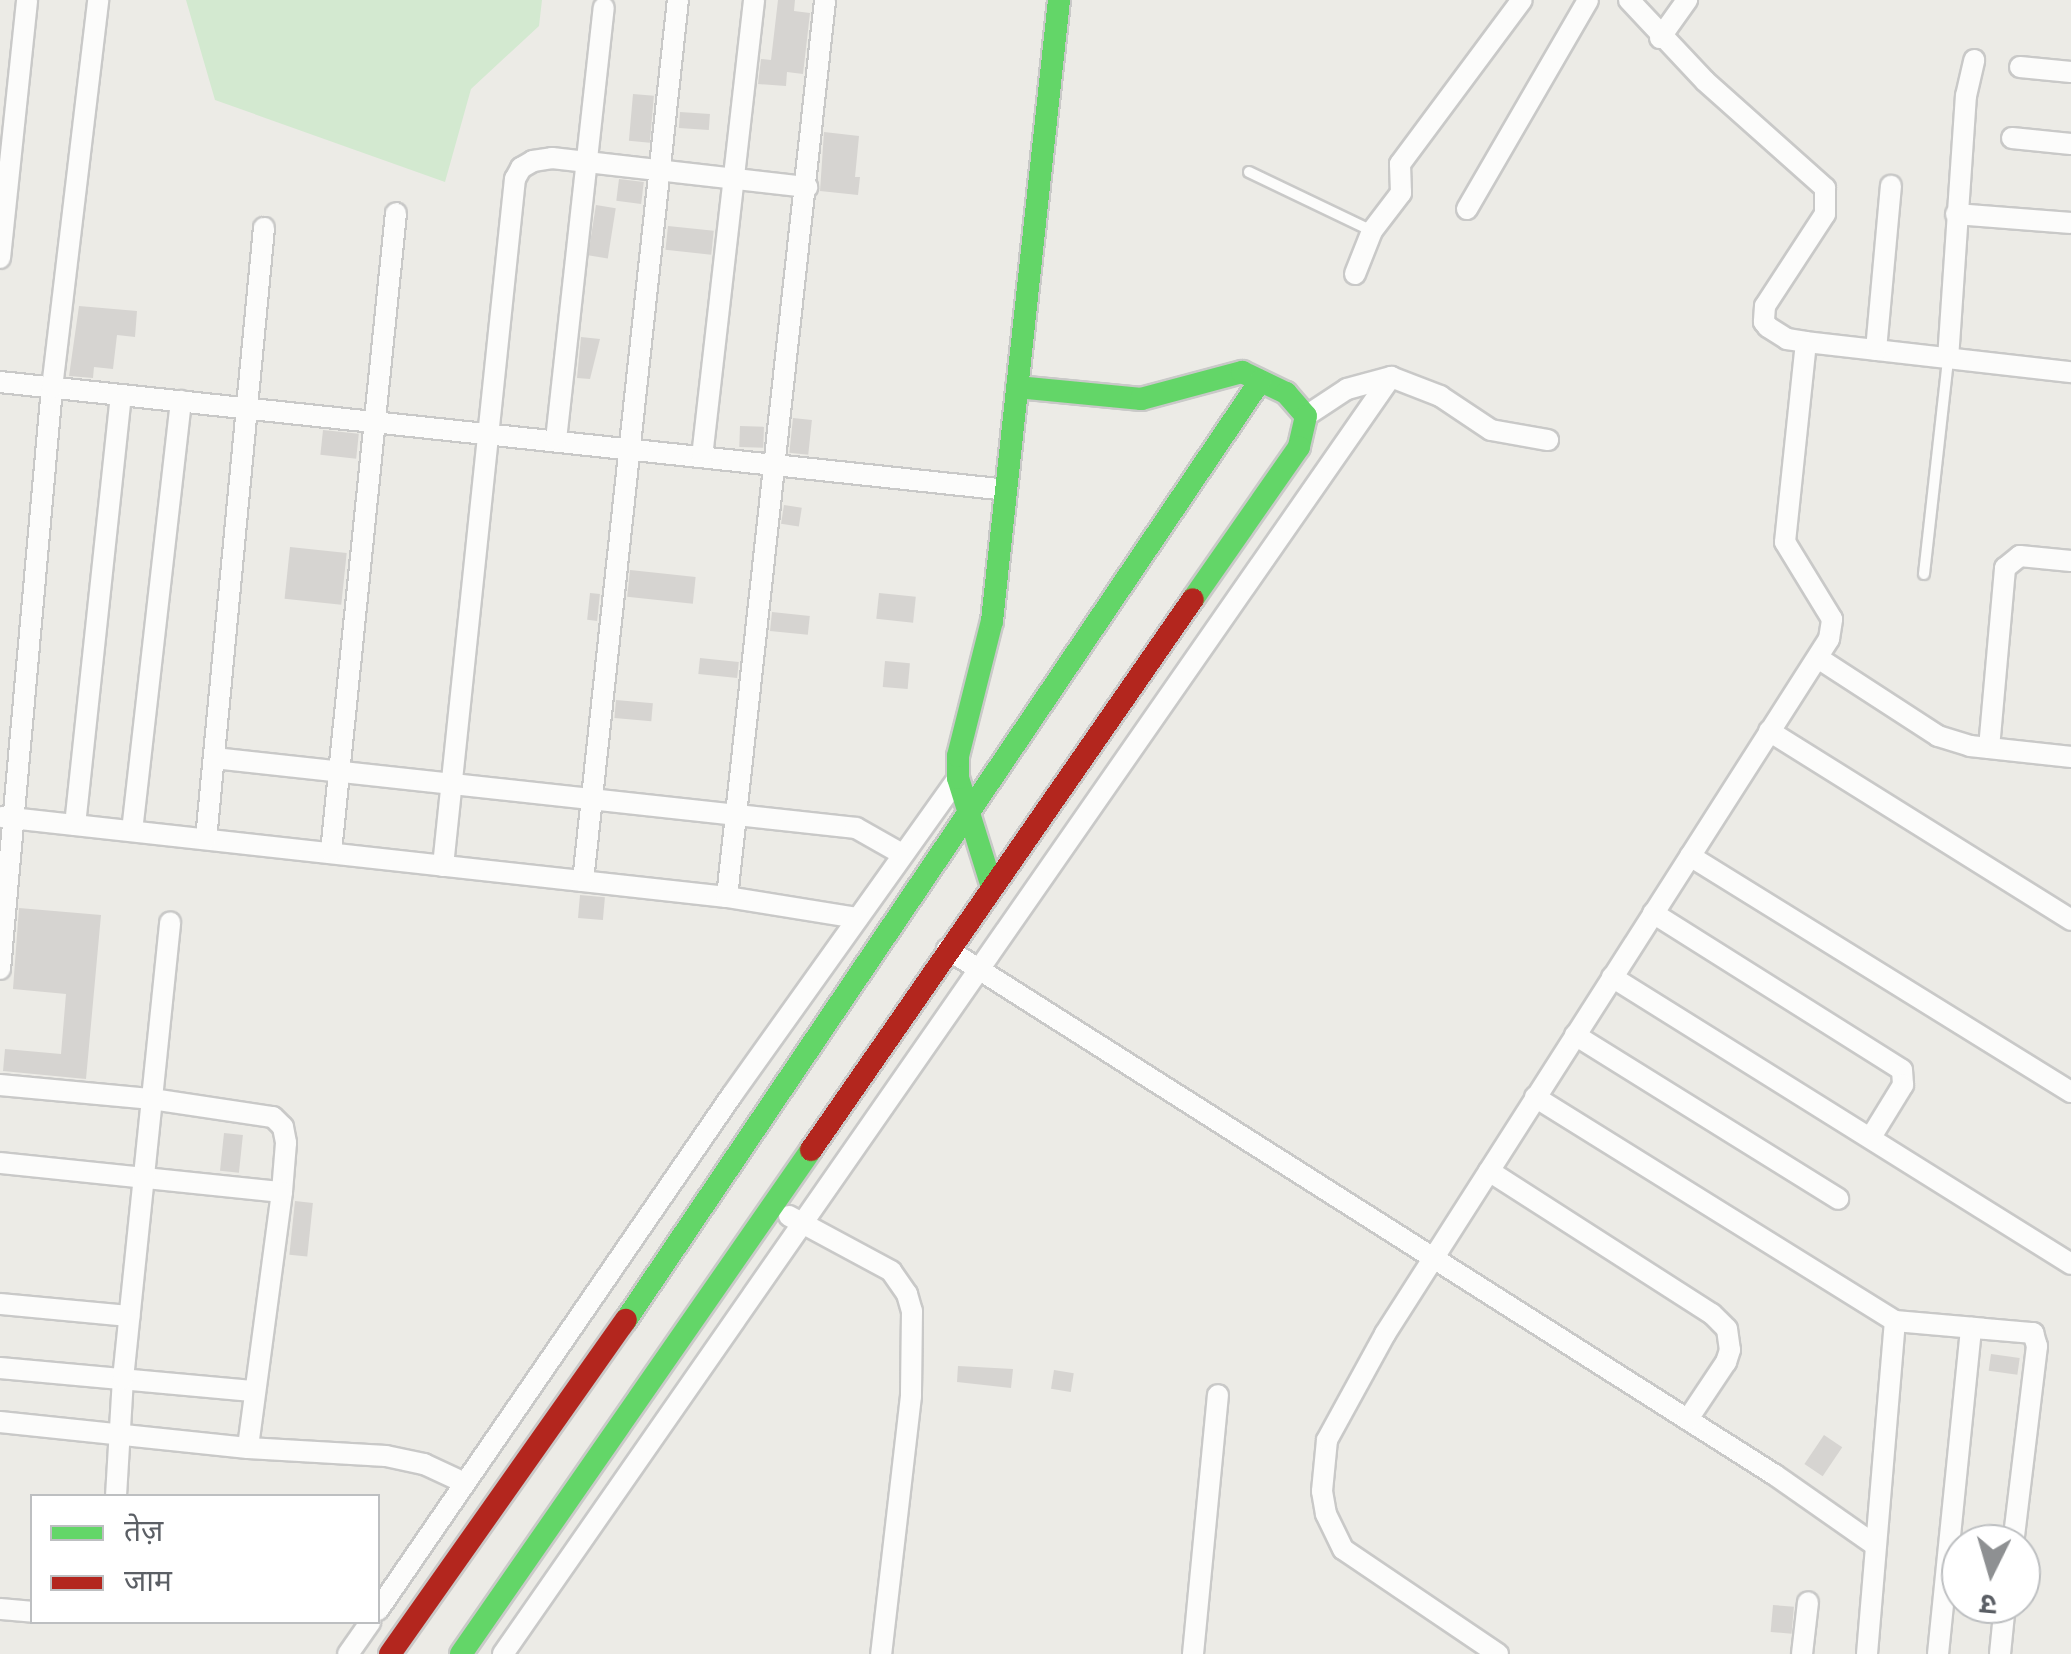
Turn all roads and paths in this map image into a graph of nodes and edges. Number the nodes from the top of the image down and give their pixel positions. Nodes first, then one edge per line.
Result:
1 (27, 0) edge
2 (98, 0) edge
3 (678, 0) edge
4 (754, 0) edge
5 (825, 0) edge
6 (1059, 0) edge
7 (1522, 0) edge
8 (1588, 0) edge
9 (1629, 0) edge
10 (1687, 0) edge
11 (604, 8) dead end
12 (1660, 38) junction
13 (1974, 60) dead end
14 (2020, 68) dead end
15 (2071, 72) edge
16 (2012, 138) dead end
17 (2071, 144) edge
18 (587, 161) junction
19 (661, 170) junction
20 (1249, 172) dead end
21 (732, 179) junction
22 (1891, 186) dead end
23 (808, 187) junction
24 (1467, 209) dead end
25 (396, 213) dead end
26 (1956, 214) junction
27 (2071, 223) edge
28 (264, 228) dead end
29 (1372, 232) junction
30 (0, 258) edge
31 (1356, 274) dead end
32 (1806, 342) junction
33 (1876, 350) junction
34 (1948, 359) junction
35 (2071, 372) edge
36 (1391, 378) junction
37 (1260, 381) junction
38 (0, 382) edge
39 (1017, 387) junction
40 (52, 388) junction
41 (121, 395) junction
42 (181, 401) junction
43 (248, 408) junction
44 (1306, 416) junction
45 (372, 422) junction
46 (488, 434) junction
47 (556, 440) junction
48 (1548, 440) dead end
49 (628, 450) junction
50 (702, 457) junction
51 (774, 466) junction
52 (1007, 490) junction
53 (2071, 561) edge
54 (1924, 574) dead end
55 (1818, 658) junction
56 (1770, 731) junction
57 (1989, 748) junction
58 (2071, 756) edge
59 (214, 758) junction
60 (339, 772) junction
61 (958, 778) junction
62 (452, 784) junction
63 (592, 799) junction
64 (969, 810) junction
65 (736, 814) junction
66 (7, 818) edge
67 (75, 825) junction
68 (132, 831) junction
69 (206, 839) junction
70 (331, 852) junction
71 (902, 854) junction
72 (1690, 856) junction
73 (443, 866) junction
74 (583, 881) junction
75 (992, 887) junction
76 (727, 898) junction
77 (1653, 912) junction
78 (856, 918) junction
79 (2071, 920) edge
80 (170, 922) dead end
81 (948, 949) junction
82 (977, 968) junction
83 (0, 969) edge
84 (1612, 977) junction
85 (1574, 1035) junction
86 (0, 1085) edge
87 (2071, 1092) edge
88 (1535, 1097) junction
89 (152, 1099) junction
90 (1871, 1137) junction
91 (0, 1163) edge
92 (1489, 1171) junction
93 (142, 1178) junction
94 (282, 1192) junction
95 (1838, 1199) dead end
96 (769, 1206) junction
97 (800, 1222) junction
98 (1436, 1258) junction
99 (2071, 1264) edge
100 (0, 1304) edge
101 (129, 1316) junction
102 (1895, 1321) junction
103 (1971, 1328) junction
104 (646, 1337) junction
105 (0, 1368) edge
106 (123, 1380) junction
107 (255, 1391) junction
108 (1218, 1395) dead end
109 (1688, 1419) junction
110 (0, 1422) edge
111 (118, 1436) junction
112 (248, 1448) junction
113 (465, 1483) junction
114 (116, 1494) edge
115 (2015, 1524) edge
116 (1875, 1546) junction
117 (1808, 1602) dead end
118 (380, 1607) edge
119 (0, 1609) edge
120 (30, 1612) edge
121 (369, 1624) edge
122 (2004, 1624) edge
123 (348, 1654) edge
124 (390, 1654) edge
125 (461, 1654) edge
126 (503, 1654) edge
127 (881, 1654) edge
128 (1193, 1654) edge
129 (1498, 1654) edge
130 (1802, 1654) edge
131 (1867, 1654) edge
132 (1938, 1654) edge
133 (2000, 1654) edge

1 - 30 street
2 - 40 street
3 - 19 street
4 - 21 street
5 - 23 street
6 - 39 street
7 - 29 street
8 - 24 street
9 - 12 street
10 - 12 street
11 - 18 street
12 - 32 street
13 - 26 street
14 - 15 street
16 - 17 street
18 - 19 street
18 - 46 street
18 - 47 street
19 - 21 street
19 - 49 street
20 - 29 lane
21 - 23 street
21 - 50 street
22 - 33 street
23 - 51 street
25 - 45 street
26 - 27 street
26 - 34 street
28 - 43 street
29 - 31 street
32 - 33 street
32 - 55 street
33 - 34 street
34 - 35 street
34 - 54 lane
36 - 44 street
36 - 48 street
36 - 82 street
37 - 39 street
37 - 44 street
37 - 64 street
38 - 40 street
39 - 52 street
40 - 41 street
40 - 66 street
41 - 42 street
41 - 67 street
42 - 43 street
42 - 68 street
43 - 45 street
43 - 59 street
44 - 75 street
45 - 46 street
45 - 60 street
46 - 47 street
46 - 62 street
47 - 49 street
49 - 50 street
49 - 63 street
50 - 51 street
51 - 52 street
51 - 65 street
52 - 61 street
53 - 57 street
55 - 56 street
55 - 57 street
56 - 72 street
56 - 79 street
57 - 58 street
59 - 60 street
59 - 69 street
60 - 62 street
60 - 70 street
61 - 64 street
61 - 71 street
62 - 63 street
62 - 73 street
63 - 65 street
63 - 74 street
64 - 75 street
64 - 104 street
65 - 71 street
65 - 76 street
66 - 67 street
66 - 83 street
67 - 68 street
68 - 69 street
69 - 70 street
70 - 73 street
71 - 78 street
72 - 77 street
72 - 87 street
73 - 74 street
74 - 76 street
75 - 81 street
76 - 78 street
77 - 84 street
77 - 90 street
78 - 113 street
80 - 89 street
81 - 82 street
81 - 96 street
82 - 97 street
82 - 98 street
84 - 85 street
84 - 90 street
85 - 88 street
85 - 95 street
86 - 89 street
88 - 92 street
88 - 102 street
89 - 93 street
89 - 94 street
90 - 99 street
91 - 93 street
92 - 98 street
92 - 109 street
93 - 94 street
93 - 101 street
94 - 107 street
96 - 97 street
96 - 104 street
97 - 126 street
97 - 127 street
98 - 109 street
98 - 129 street
100 - 101 street
101 - 106 street
102 - 103 street
102 - 116 street
103 - 115 street
103 - 132 street
104 - 124 street
104 - 125 street
105 - 106 street
106 - 107 street
106 - 111 street
107 - 112 street
108 - 128 street
109 - 116 street
110 - 111 street
111 - 112 street
111 - 114 street
112 - 113 street
113 - 118 street
116 - 131 street
117 - 130 street
119 - 120 street
121 - 123 street
122 - 133 street

